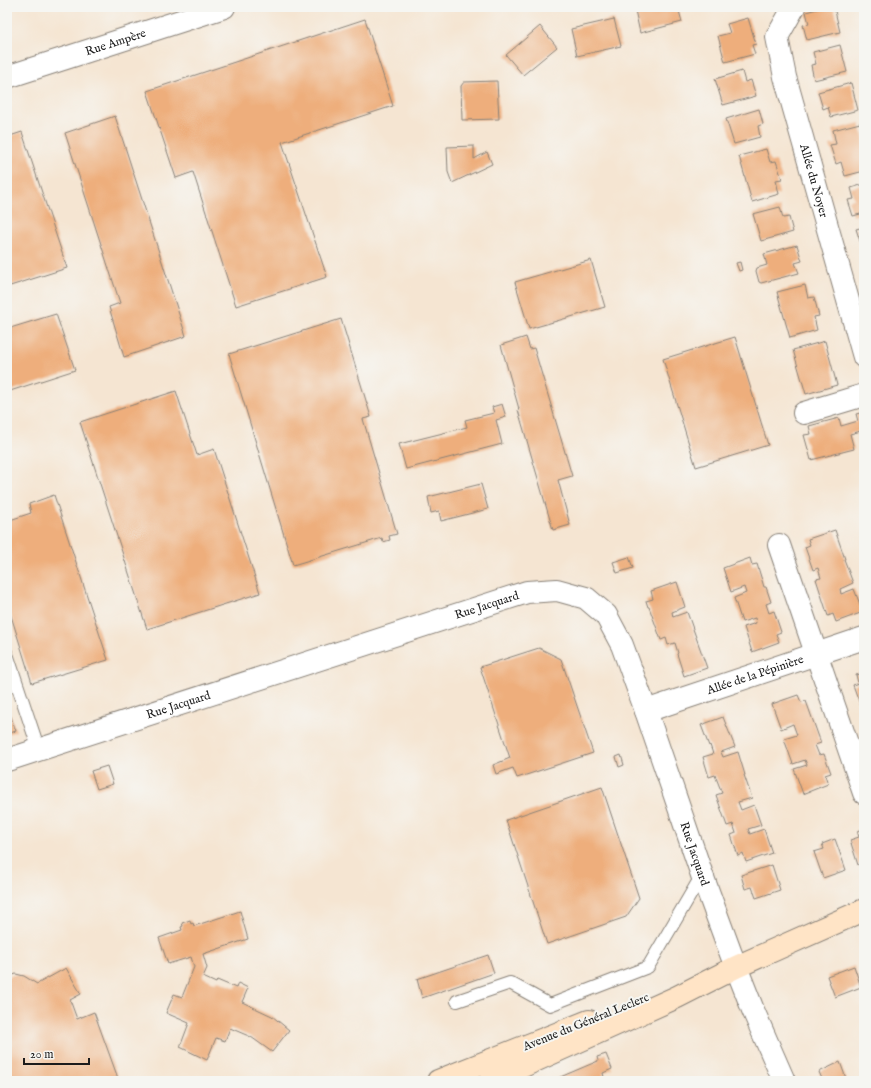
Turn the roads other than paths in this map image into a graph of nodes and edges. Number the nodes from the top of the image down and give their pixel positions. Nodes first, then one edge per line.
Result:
1 (224, 7) edge
2 (794, 7) edge
3 (7, 77) edge
4 (864, 357) edge
5 (864, 395) edge
6 (804, 413) dead end
7 (779, 546) dead end
8 (864, 638) edge
9 (7, 654) edge
10 (816, 654) junction
11 (646, 711) junction
12 (39, 750) junction
13 (7, 760) edge
14 (864, 793) edge
15 (702, 875) junction
16 (864, 910) edge
17 (736, 967) junction
18 (457, 1001) dead end
19 (438, 1081) edge
20 (490, 1081) edge
21 (784, 1081) edge

1 - 3 street, Rue Ampère
2 - 4 street, Allée du Noyer
5 - 6 street
7 - 10 street
8 - 10 street, Allée de la Pépinière
9 - 12 lane
10 - 11 street, Allée de la Pépinière
10 - 14 street
11 - 12 street, Rue Jacquard
11 - 15 street, Rue Jacquard
12 - 13 street, Rue Jacquard
15 - 17 street, Rue Jacquard
15 - 18 lane
16 - 17 main road, Avenue du Général Leclerc
17 - 19 main road, Avenue du Général Leclerc
17 - 20 main road, Avenue du Général Leclerc
17 - 21 street, Rue Jacquard

